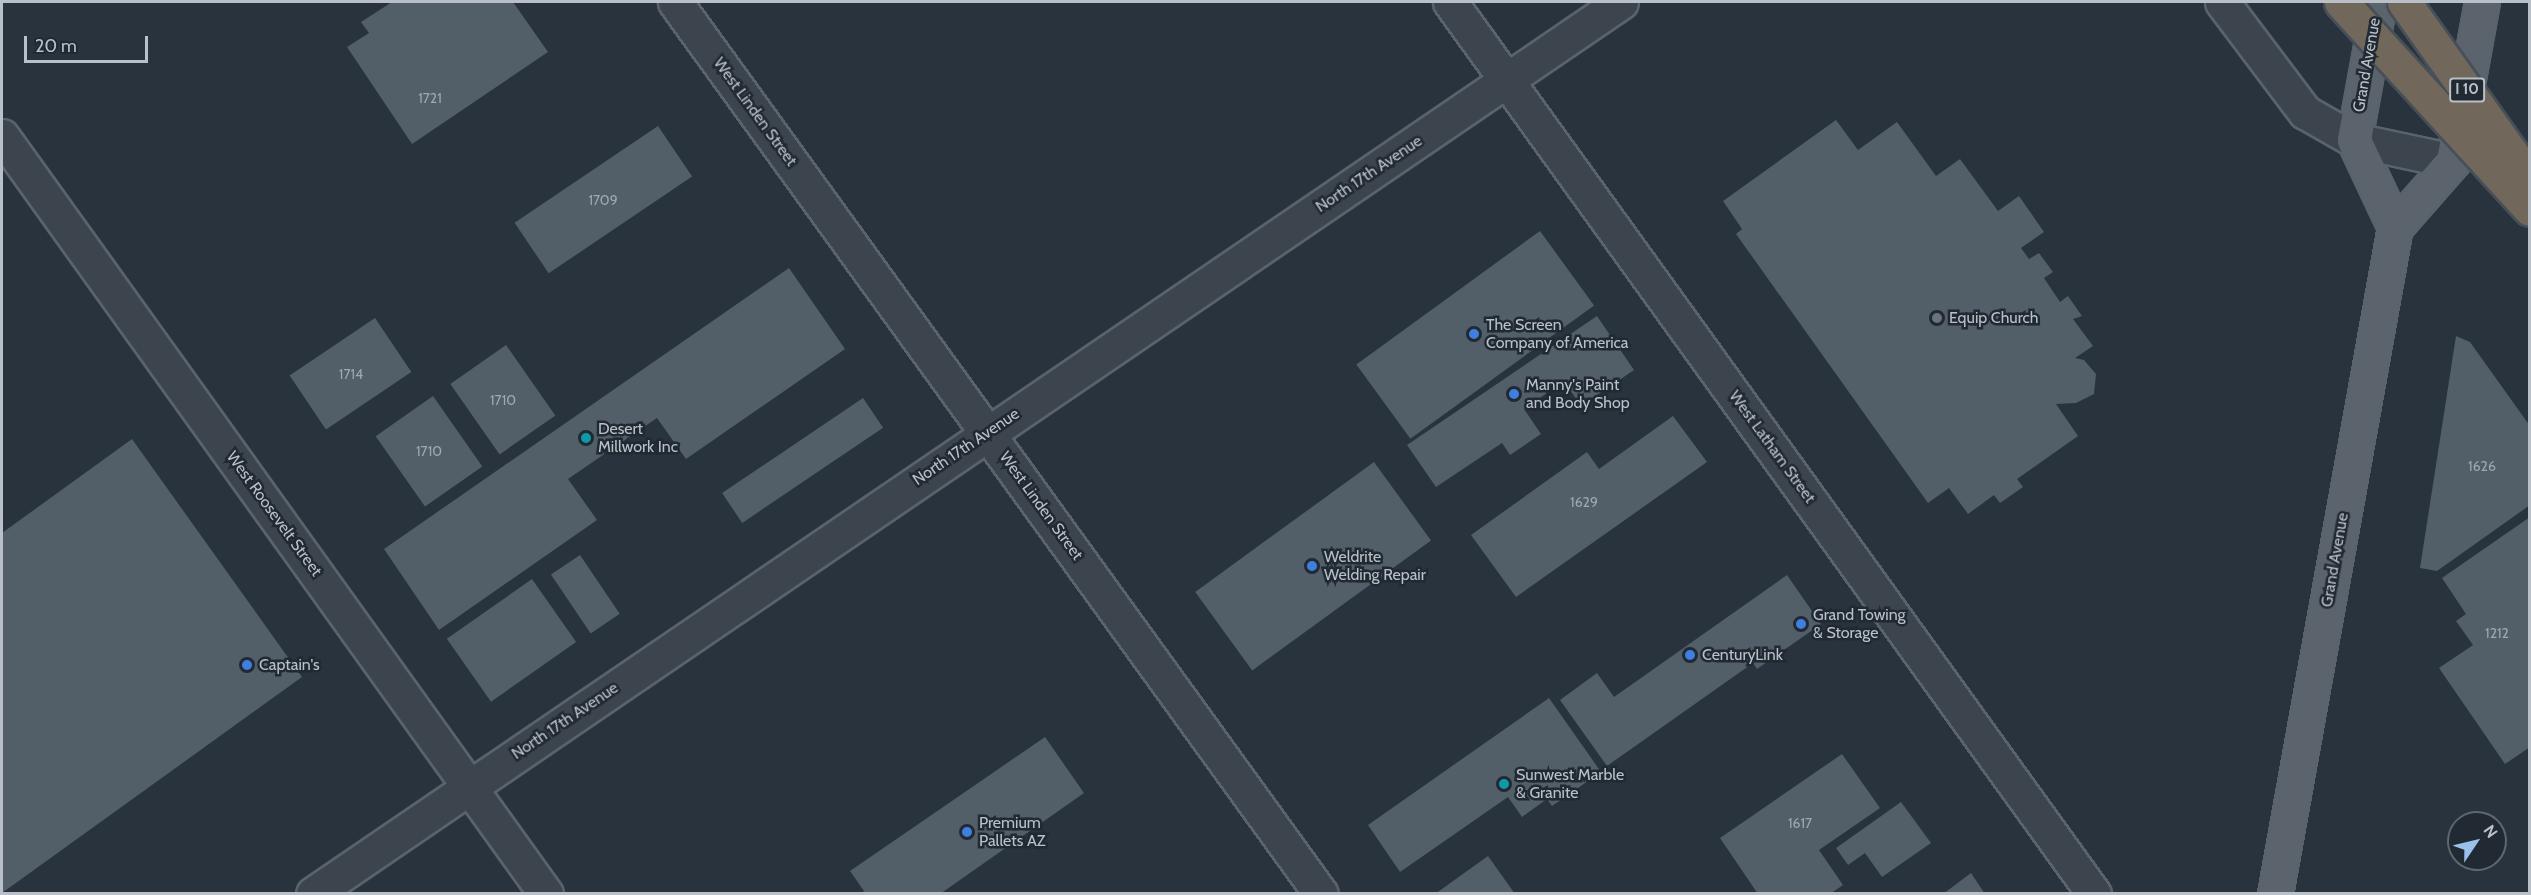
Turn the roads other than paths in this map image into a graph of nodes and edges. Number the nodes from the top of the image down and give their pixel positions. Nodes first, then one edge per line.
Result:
1 (675, 2) edge
2 (1450, 2) edge
3 (1621, 2) edge
4 (2222, 2) edge
5 (2341, 2) edge
6 (2379, 2) edge
7 (2404, 2) edge
8 (2482, 2) edge
9 (1507, 80) junction
10 (2, 136) edge
11 (2354, 140) junction
12 (2453, 160) junction
13 (2529, 179) edge
14 (2529, 209) edge
15 (2395, 227) junction
16 (988, 432) junction
17 (469, 787) junction
18 (313, 894) edge
19 (546, 894) edge
20 (1321, 894) edge
21 (2094, 894) edge
22 (2275, 894) edge

1 - 16 street, West Linden Street
2 - 9 street, West Latham Street
3 - 9 street, North 17th Avenue
4 - 11 street
5 - 14 highway, bridge
6 - 11 main road, Grand Avenue
7 - 13 highway, I 10, bridge
8 - 12 main road
9 - 16 street, North 17th Avenue
9 - 21 street, West Latham Street
10 - 17 street, West Roosevelt Street
11 - 12 street
11 - 15 main road
12 - 15 main road
15 - 22 main road, Grand Avenue
16 - 17 street, North 17th Avenue
16 - 20 street, West Linden Street
17 - 18 street, North 17th Avenue
17 - 19 street, West Roosevelt Street

